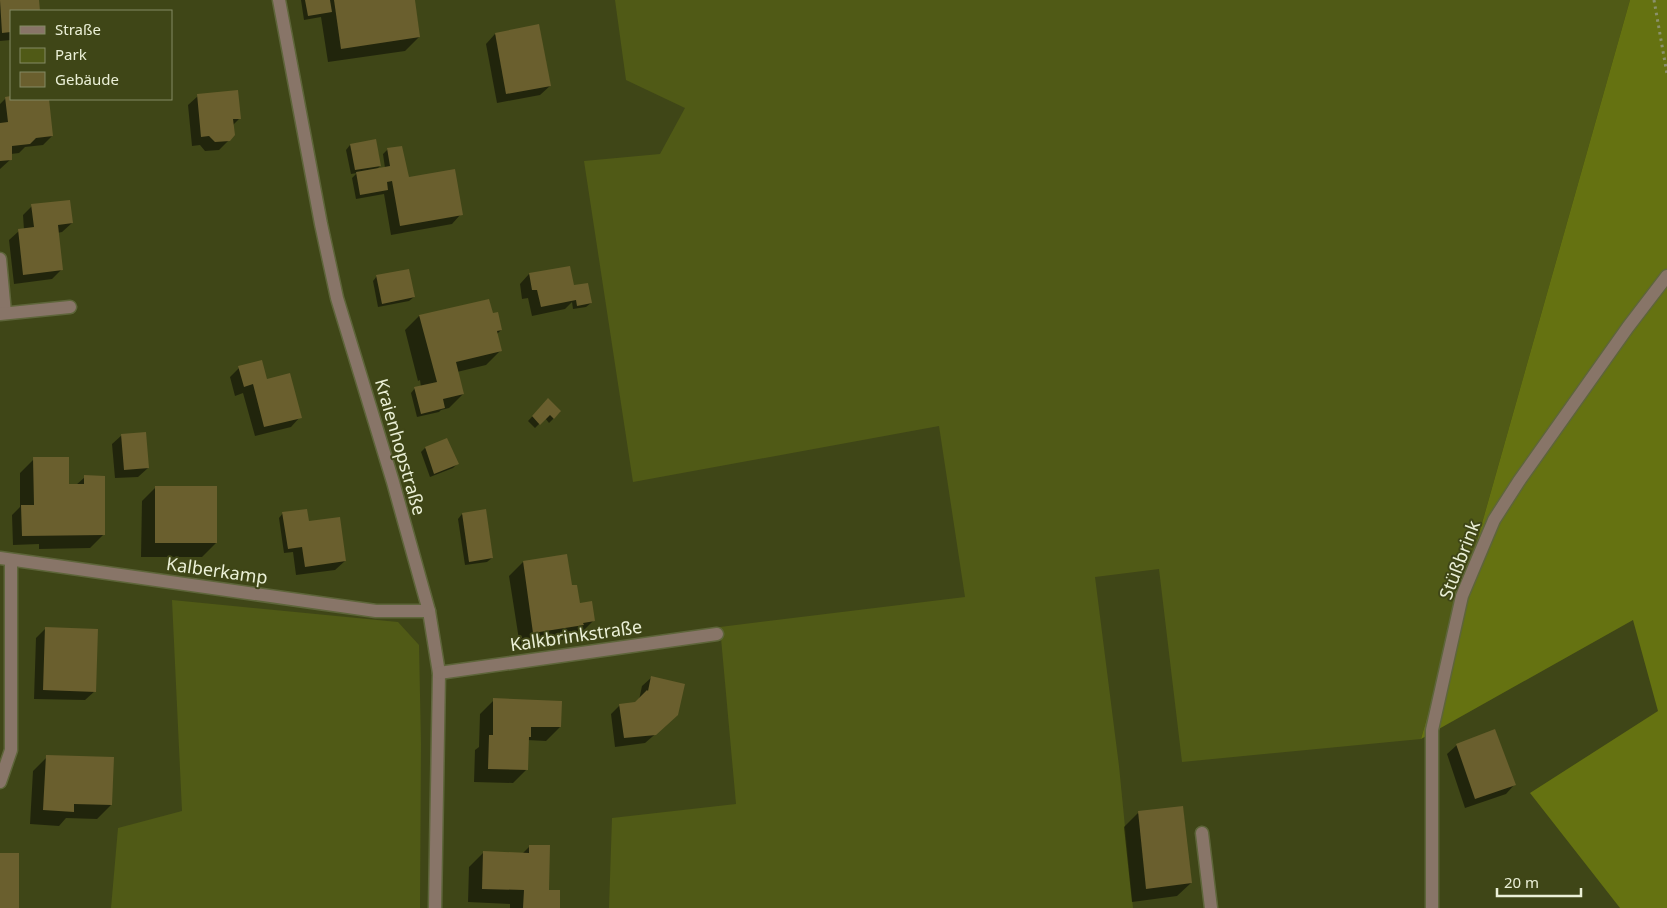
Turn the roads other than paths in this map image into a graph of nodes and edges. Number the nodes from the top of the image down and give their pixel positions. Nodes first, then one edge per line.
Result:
1 (279, 0) edge
2 (0, 259) edge
3 (1667, 276) edge
4 (70, 307) dead end
5 (2, 314) edge
6 (5, 559) edge
7 (429, 612) junction
8 (718, 634) dead end
9 (439, 673) junction
10 (0, 782) edge
11 (1202, 832) dead end
12 (435, 908) edge
13 (1211, 908) edge
14 (1432, 908) edge

1 - 7 street, Kraienhopstraße
2 - 5 street
3 - 14 street, Stüßbrink
4 - 5 street
6 - 7 street, Kalberkamp
6 - 10 street
7 - 9 street, Kraienhopstraße
8 - 9 street, Kalkbrinkstraße
9 - 12 street, Kraienhopstraße
11 - 13 street

